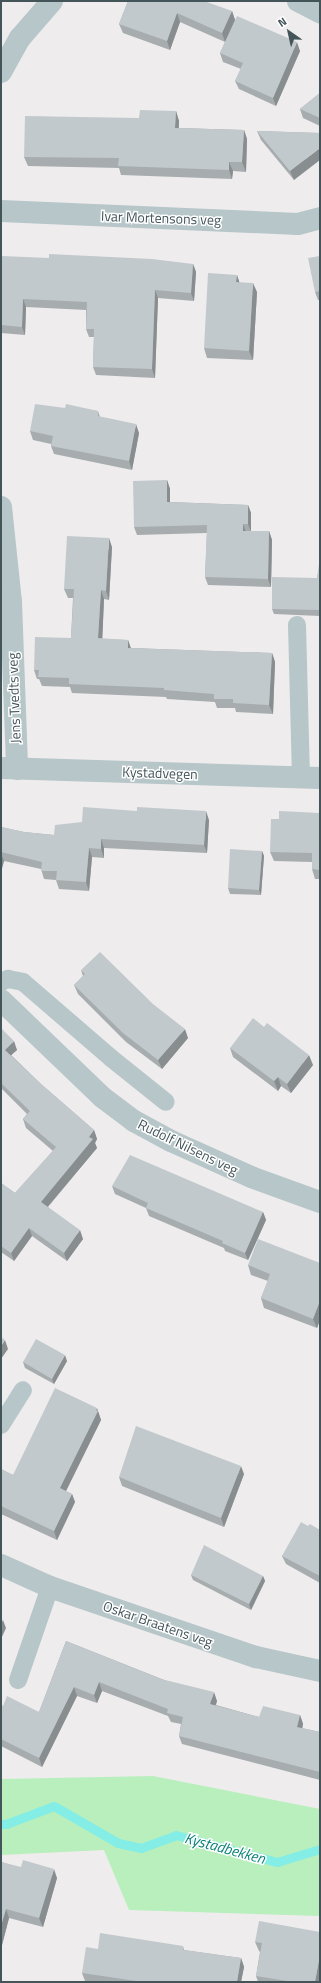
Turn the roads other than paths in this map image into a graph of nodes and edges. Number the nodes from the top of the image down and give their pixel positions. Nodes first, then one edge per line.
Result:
1 (52, 1) edge
2 (298, 1) edge
3 (320, 12) edge
4 (1, 72) edge
5 (1, 211) edge
6 (320, 218) edge
7 (1, 507) edge
8 (297, 625) dead end
9 (9, 768) edge
10 (311, 777) edge
11 (1, 982) edge
12 (1, 1000) edge
13 (166, 1102) dead end
14 (320, 1202) edge
15 (23, 1390) dead end
16 (1, 1425) edge
17 (1, 1565) edge
18 (50, 1588) junction
19 (320, 1671) edge
20 (18, 1680) dead end

1 - 4 street
2 - 3 street
5 - 6 street, Ivar Mortensons veg
7 - 9 street, Jens Tvedts veg
8 - 10 lane
9 - 10 street, Kystadvegen
11 - 13 lane
12 - 14 street, Rudolf Nilsens veg
15 - 16 lane
17 - 18 street, Oskar Braatens veg
18 - 19 street, Oskar Braatens veg
18 - 20 lane

